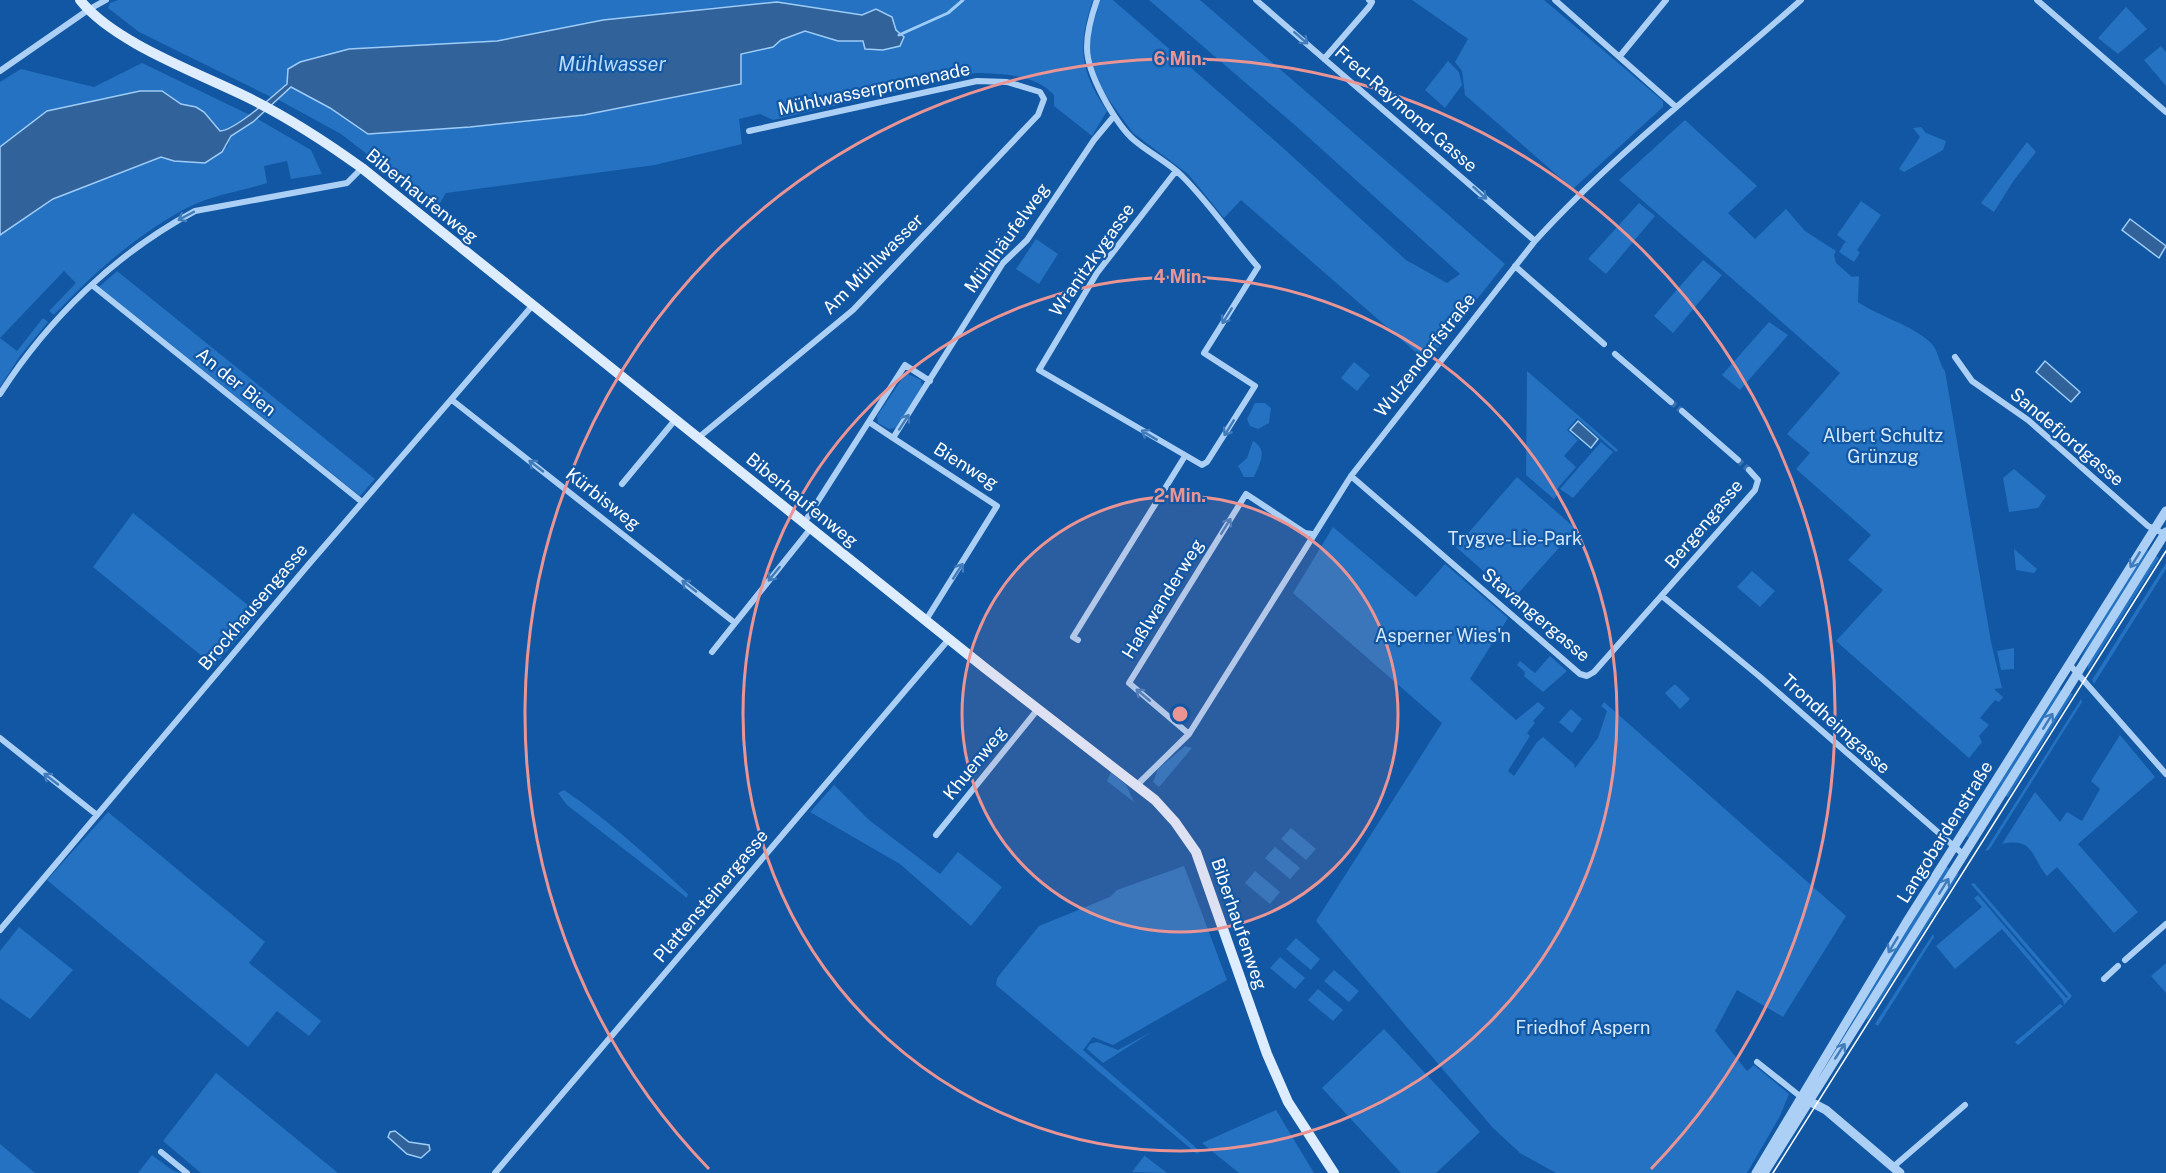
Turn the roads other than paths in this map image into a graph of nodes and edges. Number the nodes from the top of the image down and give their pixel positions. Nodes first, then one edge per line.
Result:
1 (80, 0) edge
2 (106, 0) edge
3 (1097, 0) edge
4 (1256, 0) edge
5 (1555, 0) edge
6 (1666, 0) edge
7 (1801, 0) edge
8 (2037, 0) edge
9 (1370, 1) edge
10 (88, 10) junction
11 (1620, 57) junction
12 (1324, 58) junction
13 (0, 71) edge
14 (1040, 93) joint
15 (1676, 107) junction
16 (2166, 112) edge
17 (1114, 116) junction
18 (749, 131) dead end
19 (362, 168) junction
20 (1176, 171) junction
21 (1535, 241) junction
22 (1515, 266) junction
23 (92, 285) junction
24 (532, 306) junction
25 (1604, 344) dead end
26 (1615, 354) dead end
27 (1955, 357) dead end
28 (930, 381) junction
29 (0, 394) edge
30 (452, 400) junction
31 (1671, 402) tunnel mouth
32 (1682, 411) tunnel mouth
33 (675, 420) junction
34 (869, 422) junction
35 (698, 438) junction
36 (893, 438) junction
37 (1185, 456) junction
38 (1738, 460) tunnel mouth
39 (1749, 470) tunnel mouth
40 (1351, 476) junction
41 (622, 484) dead end
42 (362, 502) junction
43 (2166, 511) edge
44 (807, 526) junction
45 (2154, 530) junction
46 (2165, 533) edge
47 (1312, 534) junction
48 (1662, 596) junction
49 (926, 620) junction
50 (735, 623) junction
51 (949, 639) junction
52 (1078, 640) dead end
53 (712, 652) dead end
54 (2070, 664) junction
55 (2078, 672) junction
56 (1038, 709) junction
57 (1189, 734) junction
58 (0, 738) edge
59 (2166, 774) edge
60 (1138, 784) junction
61 (97, 815) junction
62 (936, 835) dead end
63 (1954, 847) junction
64 (1964, 855) junction
65 (2166, 924) edge
66 (0, 930) edge
67 (2125, 960) dead end
68 (2118, 966) dead end
69 (2104, 979) dead end
70 (1757, 1062) dead end
71 (1805, 1099) junction
72 (1965, 1105) dead end
73 (161, 1152) dead end
74 (1896, 1170) edge
75 (187, 1173) edge
76 (495, 1173) edge
77 (1334, 1173) edge
78 (1756, 1173) edge
79 (1764, 1173) edge

1 - 10 main road, Biberhaufenweg
2 - 10 street
3 - 17 street
4 -> 12 street, Fred-Raymond-Gasse
5 - 11 street
6 - 11 street
7 - 15 street, Wulzendorfstraße
8 - 16 street
9 - 12 street
10 - 13 street
10 - 19 main road, Biberhaufenweg
11 - 15 street
12 -> 21 street, Fred-Raymond-Gasse
14 - 18 street, Mühlwasserpromenade
14 - 35 street, Am Mühlwasser
15 - 21 street, Wulzendorfstraße
17 - 20 street
17 - 28 street, Mühlhäufelweg
19 -> 23 street
19 - 24 main road, Biberhaufenweg
20 -> 37 street
37 -> 20 street, Wranitzkygasse
21 - 22 street, Wulzendorfstraße
22 - 25 street
22 - 40 street, Wulzendorfstraße
23 - 29 street
23 - 42 street, An der Bien
24 - 30 street, Brockhausengasse
24 - 33 main road, Biberhaufenweg
26 - 31 street
27 - 45 street, Sandefjordgasse
28 - 34 street
36 -> 28 street, Mühlhäufelweg
30 - 42 street, Brockhausengasse
50 -> 30 street, Kürbisweg
32 - 38 street, Bergengasse
33 - 35 main road, Biberhaufenweg
33 - 41 street
34 - 36 street
34 - 44 street
35 - 44 main road, Biberhaufenweg
49 -> 36 street, Bienweg
37 - 52 street
39 - 48 street, Bergengasse
40 - 47 street, Wulzendorfstraße
40 - 48 street, Stavangergasse
42 - 61 street, Brockhausengasse
43 - 45 street, Langobardenstraße
44 - 49 main road, Biberhaufenweg
44 -> 50 street
45 - 46 street, Sandefjordgasse
45 -> 54 street, Langobardenstraße
46 - 55 street, Langobardenstraße
47 - 57 street, Wulzendorfstraße
57 -> 47 street, Haßlwanderweg
48 - 63 street, Trondheimgasse
49 - 51 main road, Biberhaufenweg
50 - 53 street
51 - 56 main road, Biberhaufenweg
51 - 76 street, Plattensteinergasse
54 - 55 street
54 - 63 street, Langobardenstraße
55 - 59 street
64 -> 55 street, Langobardenstraße
56 - 60 main road, Biberhaufenweg
56 - 62 street, Khuenweg
57 - 60 street, Wulzendorfstraße
61 -> 58 street
60 - 77 main road, Biberhaufenweg
61 - 66 street, Brockhausengasse
63 - 64 street, Trondheimgasse
63 -> 71 street, Langobardenstraße
71 -> 64 street, Langobardenstraße
65 - 67 street
68 - 69 street
70 - 71 street
71 - 74 street
71 - 78 street, Langobardenstraße
71 - 79 street, Langobardenstraße
72 - 74 street
73 - 75 street

